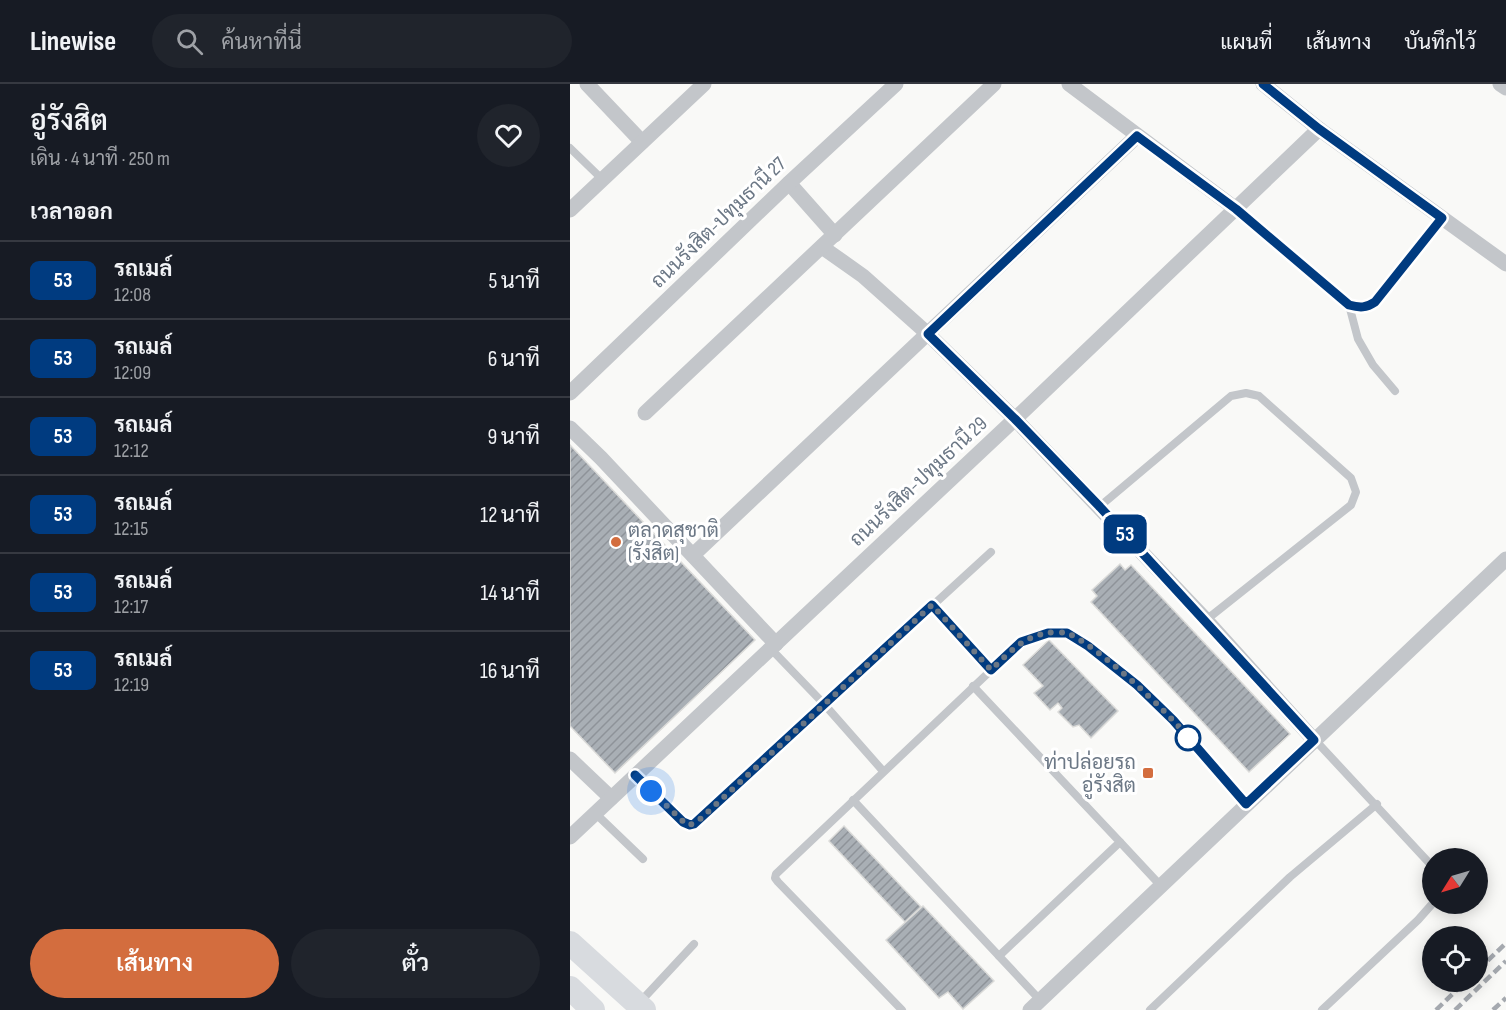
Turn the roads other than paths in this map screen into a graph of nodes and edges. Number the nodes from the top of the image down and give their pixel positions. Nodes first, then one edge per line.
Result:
1 (587, 84) edge
2 (704, 84) edge
3 (896, 84) edge
4 (994, 84) edge
5 (1069, 84) edge
6 (1263, 84) edge
7 (1500, 84) edge
8 (1506, 88) edge
9 (1319, 129) junction
10 (1137, 136) junction
11 (642, 142) junction
12 (570, 148) edge
13 (602, 179) junction
14 (789, 183) junction
15 (1236, 209) junction
16 (570, 210) edge
17 (1442, 218) junction
18 (835, 235) junction
19 (822, 247) junction
20 (1506, 264) edge
21 (1349, 305) junction
22 (928, 334) junction
23 (1395, 391) dead end
24 (570, 393) edge
25 (645, 413) dead end
26 (1015, 419) junction
27 (570, 428) edge
28 (1100, 507) junction
29 (991, 552) dead end
30 (693, 555) junction
31 (1506, 559) edge
32 (932, 605) junction
33 (1206, 620) junction
34 (773, 646) junction
35 (991, 670) junction
36 (973, 686) junction
37 (824, 704) junction
38 (1314, 740) junction
39 (570, 759) edge
40 (883, 771) junction
41 (635, 775) junction
42 (611, 798) junction
43 (853, 800) junction
44 (1246, 804) junction
45 (1377, 804) junction
46 (595, 813) junction
47 (570, 837) edge
48 (1120, 842) junction
49 (1422, 855) edge
50 (643, 859) dead end
51 (1161, 886) junction
52 (1422, 914) edge
53 (570, 942) edge
54 (694, 944) dead end
55 (999, 956) junction
56 (570, 988) edge
57 (1035, 1005) edge
58 (641, 1007) edge
59 (593, 1010) edge
60 (902, 1010) edge
61 (1150, 1010) edge
62 (1322, 1010) edge

1 - 11 street
2 - 11 street
3 - 14 street, ถนนรังสิต-ปทุมธานี 27
4 - 18 street
5 - 10 street
6 - 9 street
7 - 8 street
9 - 15 street, ถนนรังสิต-ปทุมธานี 29
9 - 17 street
10 - 15 street
10 - 22 street
11 - 13 street
12 - 13 lane
13 - 16 street
14 - 18 street
14 - 24 street, ถนนรังสิต-ปทุมธานี 27
15 - 21 lane
15 - 26 street, ถนนรังสิต-ปทุมธานี 29
17 - 20 street
17 - 21 lane
18 - 19 street
19 - 22 street
19 - 25 street
21 - 23 lane
22 - 26 street
22 - 30 street
26 - 28 street
26 - 34 street, ถนนรังสิต-ปทุมธานี 29
27 - 30 street
28 - 33 street
28 - 33 lane
29 - 32 lane
30 - 34 street
31 - 38 street
32 - 35 lane
32 - 37 lane
33 - 38 street
34 - 37 lane
34 - 41 street, ถนนรังสิต-ปทุมธานี 29
35 - 36 lane
35 - 44 lane
36 - 40 lane
36 - 48 lane
37 - 40 lane
37 - 41 lane
38 - 44 street
38 - 45 lane
39 - 42 street
40 - 43 lane
41 - 42 street, ถนนรังสิต-ปทุมธานี 29
42 - 46 street, ถนนรังสิต-ปทุมธานี 29
43 - 55 lane
43 - 60 lane
44 - 51 street
45 - 49 lane
45 - 61 lane
46 - 47 street, ถนนรังสิต-ปทุมธานี 29
46 - 50 lane
48 - 51 lane
48 - 55 lane
51 - 57 street
52 - 62 lane
53 - 58 main road
54 - 58 lane
55 - 57 lane
56 - 59 main road

